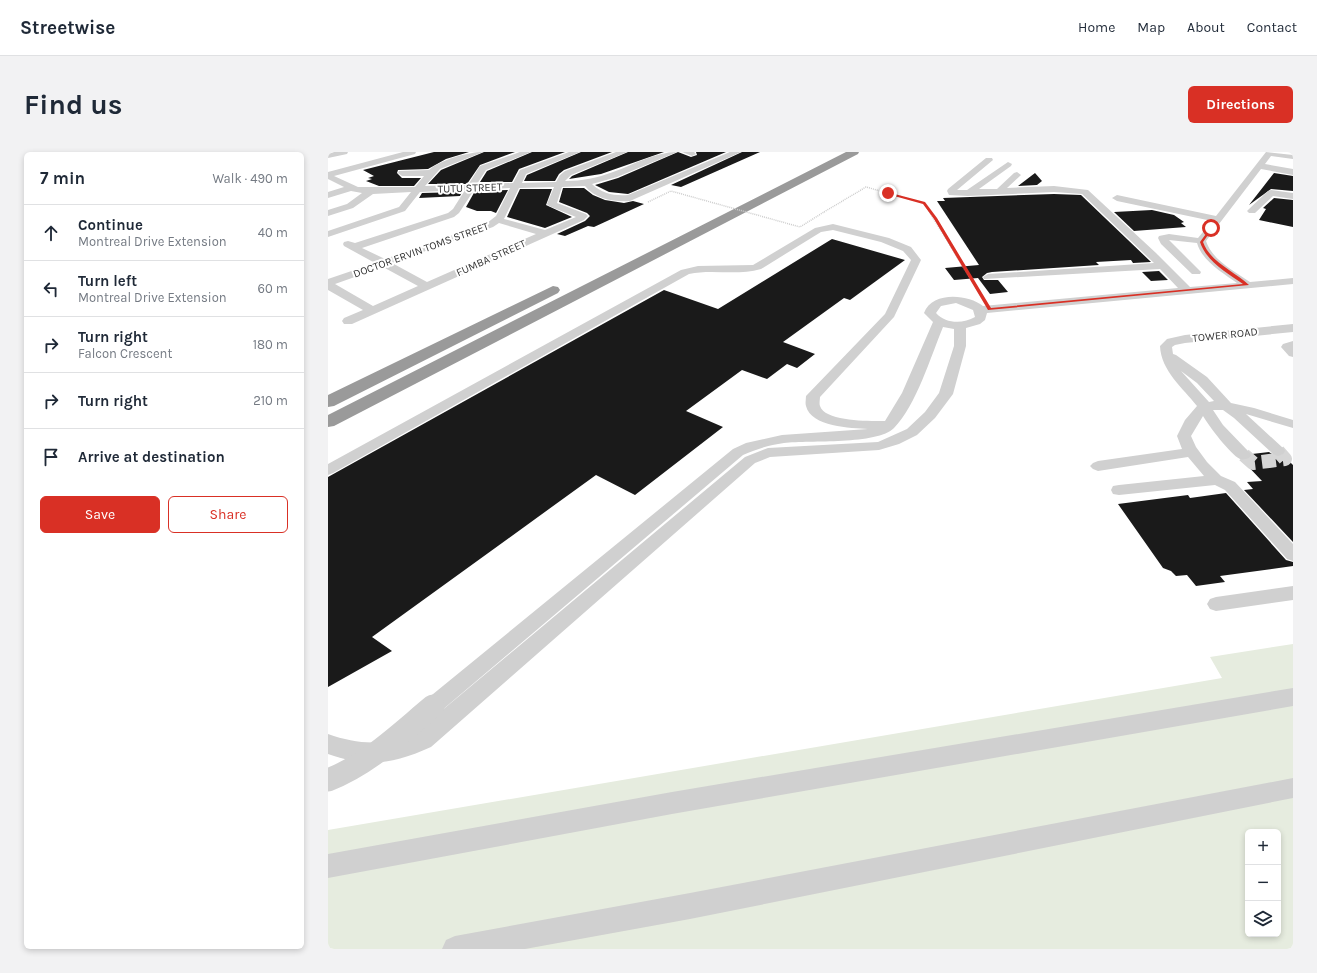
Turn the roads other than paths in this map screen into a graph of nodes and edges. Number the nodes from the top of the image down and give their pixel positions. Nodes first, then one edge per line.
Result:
1 (344, 152) edge
2 (412, 152) edge
3 (479, 152) edge
4 (527, 152) edge
5 (576, 152) edge
6 (604, 152) edge
7 (673, 152) edge
8 (737, 152) edge
9 (831, 152) edge
10 (854, 152) edge
11 (1270, 152) edge
12 (328, 156) edge
13 (625, 156) edge
14 (976, 157) dead end
15 (1293, 157) edge
16 (989, 160) junction
17 (646, 163) junction
18 (1008, 164) junction
19 (663, 166) dead end
20 (1260, 166) junction
21 (1293, 172) edge
22 (402, 173) dead end
23 (431, 173) junction
24 (328, 176) edge
25 (614, 176) junction
26 (630, 180) dead end
27 (587, 183) junction
28 (559, 184) junction
29 (515, 186) junction
30 (352, 188) junction
31 (470, 188) junction
32 (419, 190) junction
33 (371, 191) junction
34 (998, 192) junction
35 (968, 193) junction
36 (328, 195) edge
37 (1293, 196) edge
38 (1117, 198) dead end
39 (1243, 198) junction
40 (1261, 202) junction
41 (1227, 206) junction
42 (328, 213) edge
43 (1218, 219) junction
44 (498, 220) junction
45 (1190, 221) junction
46 (328, 234) edge
47 (546, 234) junction
48 (1180, 238) junction
49 (1202, 242) junction
50 (354, 247) junction
51 (630, 252) dead end
52 (385, 263) junction
53 (1163, 266) junction
54 (1196, 272) dead end
55 (988, 277) dead end
56 (1293, 281) edge
57 (328, 284) edge
58 (1247, 285) junction
59 (428, 286) junction
60 (562, 286) dead end
61 (1186, 290) junction
62 (372, 310) junction
63 (985, 310) junction
64 (939, 320) junction
65 (348, 321) dead end
66 (960, 325) junction
67 (1293, 328) edge
68 (1293, 345) edge
69 (1166, 353) junction
70 (1293, 353) edge
71 (328, 402) edge
72 (1223, 404) junction
73 (1205, 408) junction
74 (328, 422) edge
75 (1293, 424) edge
76 (889, 425) junction
77 (1278, 451) dead end
78 (1191, 452) junction
79 (1244, 455) tunnel mouth
80 (1098, 466) dead end
81 (328, 470) edge
82 (1217, 480) junction
83 (1119, 490) dead end
84 (1293, 555) edge
85 (1293, 594) edge
86 (1216, 604) dead end
87 (1293, 697) edge
88 (328, 744) edge
89 (328, 780) edge
90 (1293, 788) edge
91 (328, 866) edge
92 (455, 949) edge

1 - 12 street
2 - 24 street
3 - 23 street
4 - 31 street
5 - 29 street, DOCTOR ERVIN TOMS STREET
6 - 13 street
7 - 17 street, TUTU STREET
8 - 27 street
9 - 51 highway
10 - 74 highway
11 - 15 street
11 - 20 street
13 - 17 street
13 - 28 street
14 - 16 street
16 - 18 street
16 - 35 street
17 - 19 street
17 - 25 street, TUTU STREET
18 - 34 street
18 - 35 street
20 - 21 street
20 - 39 street
22 - 23 street
23 - 32 street
24 - 30 street, TUTU STREET
25 - 26 street, TUTU STREET
25 - 27 street, TUTU STREET
27 - 28 street, TUTU STREET
28 - 29 street, TUTU STREET
28 - 47 street, FUMBA STREET
29 - 31 street, TUTU STREET
29 - 44 street, DOCTOR ERVIN TOMS STREET
30 - 33 street, TUTU STREET
30 - 36 street
31 - 32 street, TUTU STREET
31 - 50 street
32 - 33 street, TUTU STREET
32 - 46 street
33 - 42 street
34 - 35 street
34 - 53 street
37 - 40 street
38 - 45 street
39 - 40 street
39 - 41 street
40 - 41 street
41 - 43 street
43 - 45 street
43 - 49 street
44 - 47 street
44 - 52 street, DOCTOR ERVIN TOMS STREET
45 - 48 street
46 - 50 street
47 - 59 street, FUMBA STREET
48 - 49 street
48 - 54 street
49 - 58 street
50 - 52 street
52 - 57 street, DOCTOR ERVIN TOMS STREET
52 - 59 street
53 - 55 street
53 - 61 street
56 - 58 street
57 - 62 street
58 - 61 street
59 - 62 street, FUMBA STREET
60 - 71 highway
61 - 63 street
62 - 65 street, FUMBA STREET
63 - 64 street
63 - 66 street
64 - 66 street
64 - 76 street
66 - 88 street
67 - 69 street, TOWER ROAD
68 - 70 street
69 - 72 street
69 - 73 street
72 - 73 street
72 - 75 street
72 - 77 street
73 - 78 street
73 - 79 street
76 - 81 street
76 - 89 street, bridge
78 - 80 street
78 - 82 street
82 - 83 street
82 - 84 street
85 - 86 street
87 - 91 street
90 - 92 street

